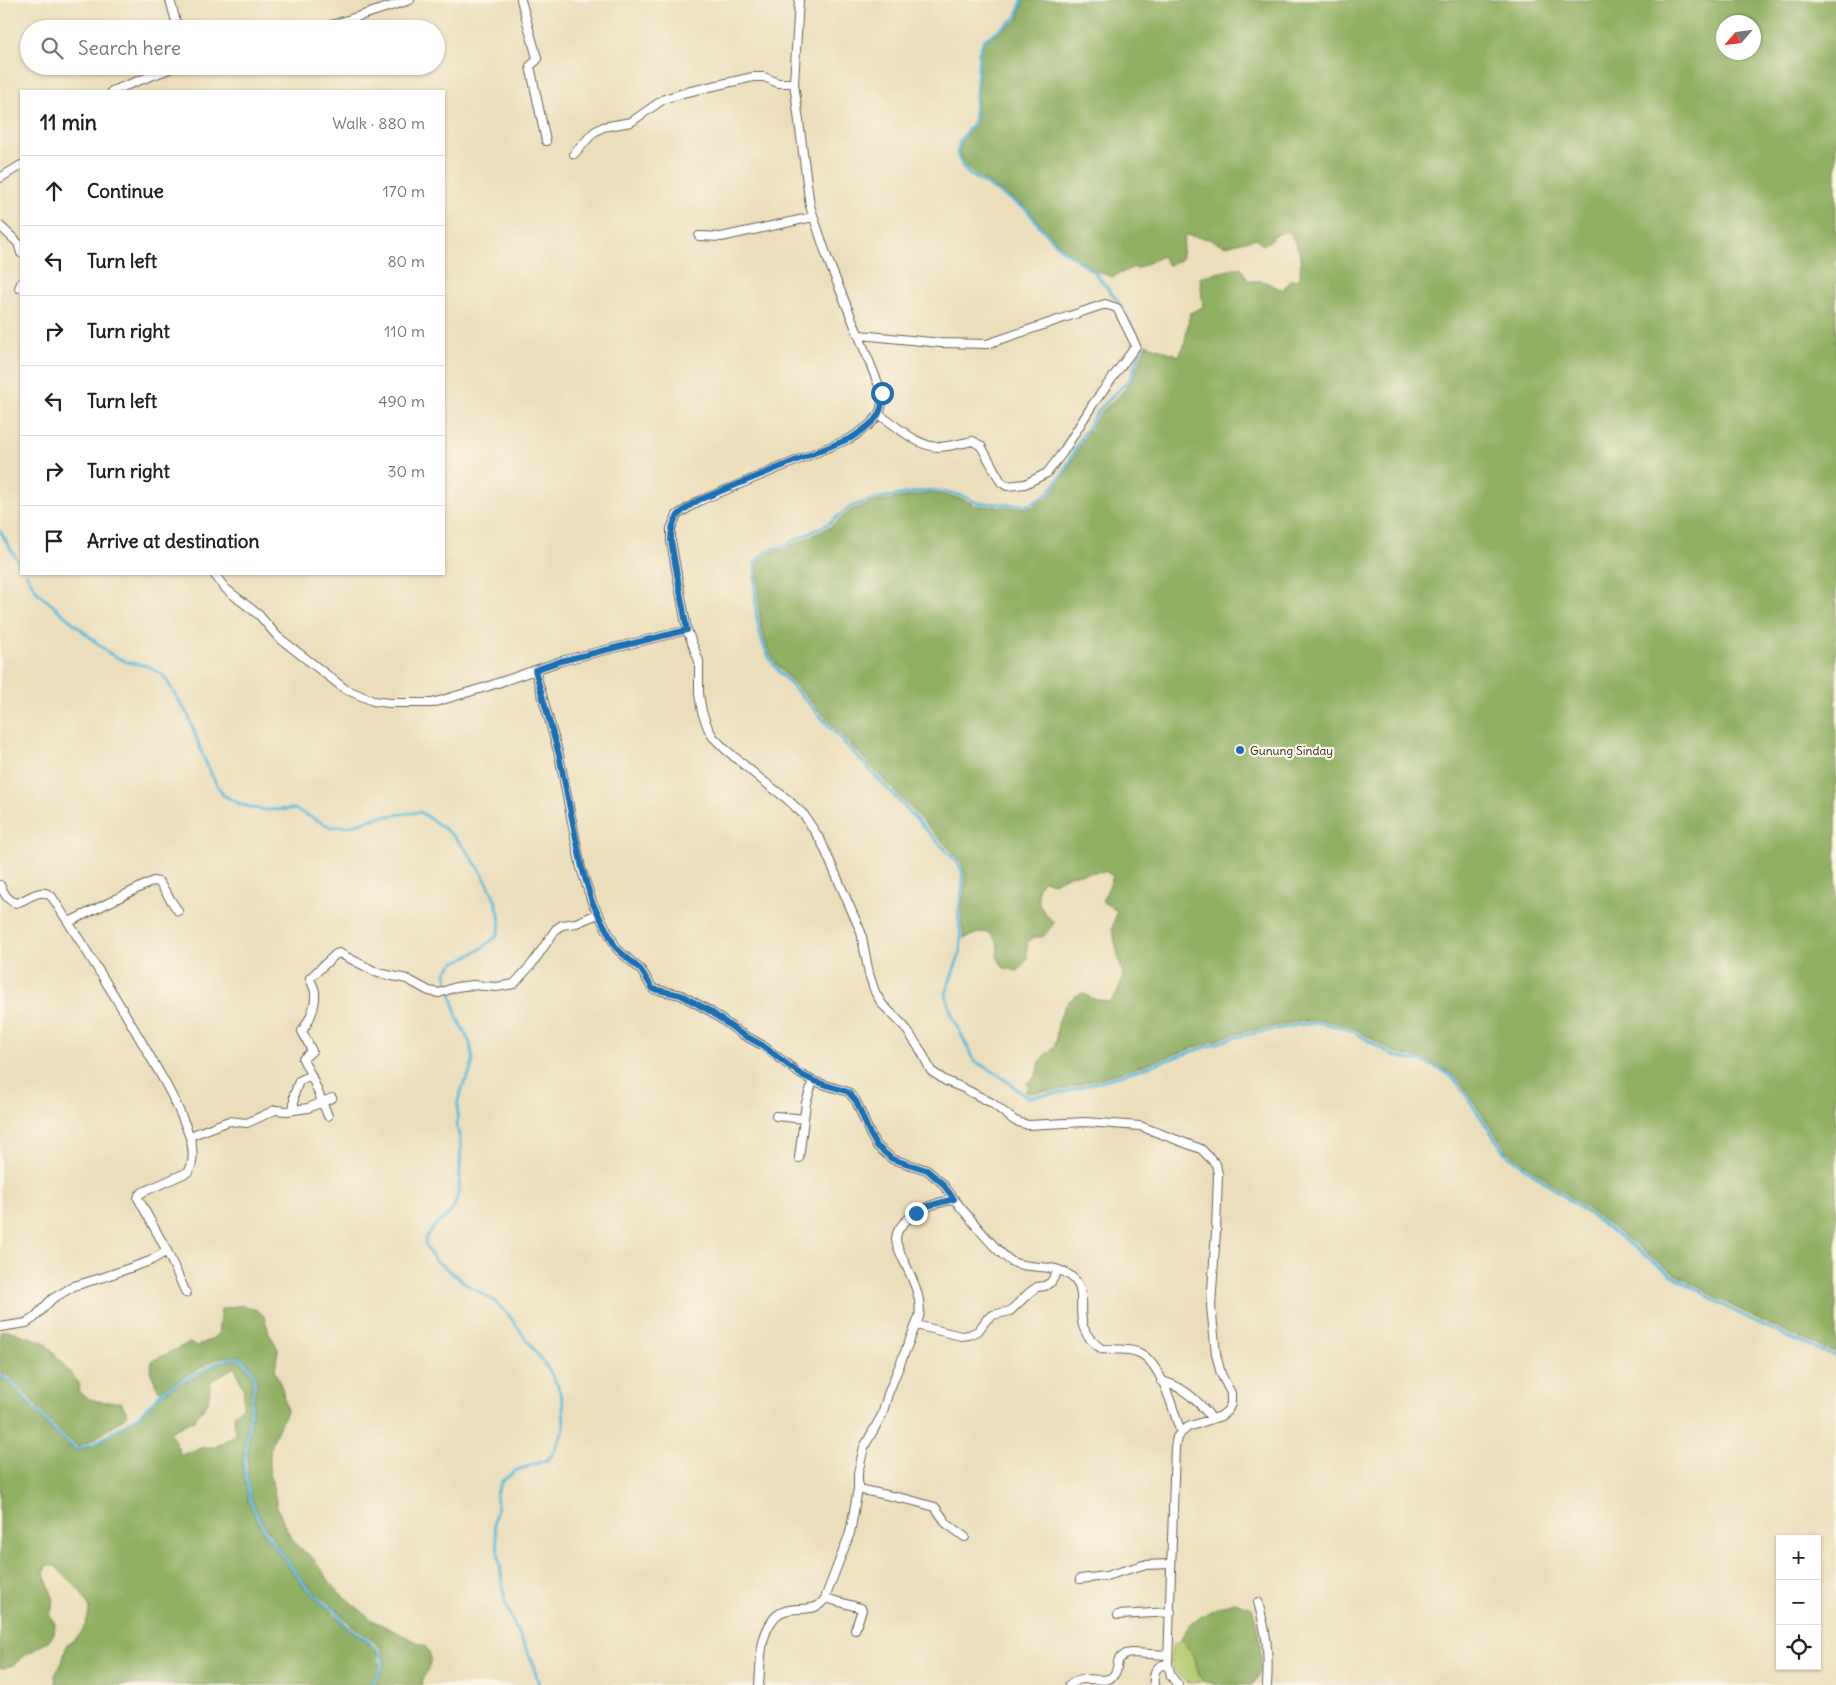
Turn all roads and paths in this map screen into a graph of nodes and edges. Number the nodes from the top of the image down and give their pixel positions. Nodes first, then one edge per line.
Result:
1 (170, 0) edge
2 (410, 0) edge
3 (521, 0) edge
4 (799, 0) edge
5 (176, 20) edge
6 (347, 20) edge
7 (154, 75) edge
8 (794, 83) junction
9 (115, 90) edge
10 (546, 140) dead end
11 (574, 154) dead end
12 (20, 167) edge
13 (0, 178) edge
14 (813, 218) junction
15 (0, 226) edge
16 (699, 236) dead end
17 (20, 250) edge
18 (860, 336) junction
19 (879, 415) junction
20 (215, 575) edge
21 (687, 630) junction
22 (535, 670) junction
23 (0, 885) edge
24 (178, 911) dead end
25 (598, 914) junction
26 (69, 922) junction
27 (311, 1075) junction
28 (814, 1081) junction
29 (332, 1098) dead end
30 (322, 1102) junction
31 (294, 1110) junction
32 (328, 1116) dead end
33 (776, 1116) dead end
34 (804, 1119) junction
35 (190, 1136) junction
36 (799, 1158) dead end
37 (954, 1199) junction
38 (167, 1251) junction
39 (1058, 1270) junction
40 (186, 1293) dead end
41 (916, 1325) junction
42 (0, 1327) edge
43 (1161, 1381) junction
44 (1212, 1419) junction
45 (1181, 1433) junction
46 (858, 1489) junction
47 (965, 1537) dead end
48 (1171, 1564) junction
49 (1080, 1579) dead end
50 (825, 1598) junction
51 (1258, 1602) dead end
52 (1171, 1612) junction
53 (1118, 1615) dead end
54 (855, 1630) dead end
55 (1168, 1655) junction
56 (1168, 1664) junction
57 (759, 1685) edge
58 (1069, 1685) edge
59 (1154, 1685) edge
60 (1178, 1685) edge
61 (1267, 1685) edge

1 - 5 street
2 - 6 street
3 - 10 street
4 - 8 street
7 - 9 street
8 - 11 street
8 - 14 street
12 - 13 street
14 - 16 street
14 - 18 street
15 - 17 street
18 - 19 street
18 - 19 street
19 - 21 street
20 - 22 street
21 - 22 street
21 - 44 street
22 - 25 street
23 - 26 street
24 - 26 street
25 - 27 street
25 - 28 street
26 - 35 street
27 - 30 street
27 - 31 street
28 - 34 street
28 - 37 street
29 - 30 street
30 - 31 street
30 - 32 street
31 - 35 street
33 - 34 street
34 - 36 street
35 - 38 street
37 - 39 street
37 - 41 street
38 - 40 street
38 - 42 street
39 - 41 street
39 - 43 street
41 - 46 street
43 - 44 street
43 - 45 street
44 - 45 street
45 - 48 street
46 - 47 street
46 - 50 street
48 - 49 street
48 - 52 street
50 - 54 street
50 - 57 street
51 - 61 street
52 - 53 street
52 - 55 street
55 - 56 street
55 - 58 street
56 - 59 street
56 - 60 street

